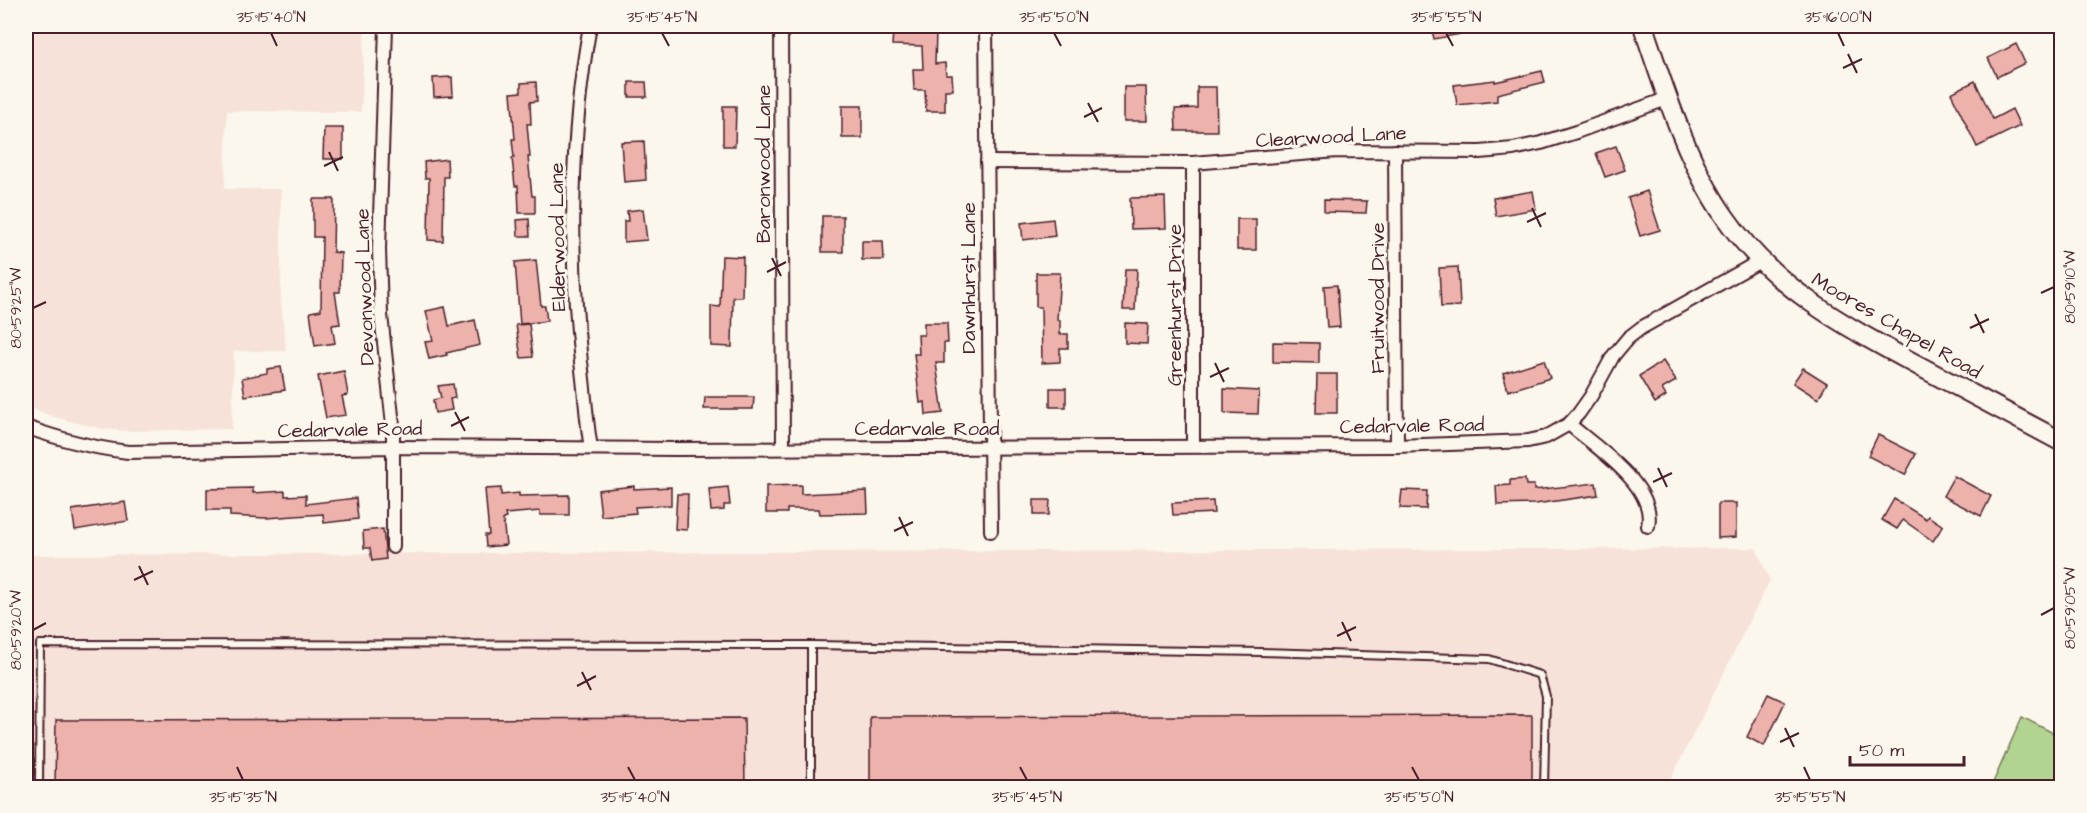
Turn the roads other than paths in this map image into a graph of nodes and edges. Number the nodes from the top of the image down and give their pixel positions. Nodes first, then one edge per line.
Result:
1 (386, 26) edge
2 (590, 26) edge
3 (781, 26) edge
4 (986, 26) edge
5 (1643, 26) edge
6 (1669, 98) junction
7 (1395, 150) junction
8 (987, 162) junction
9 (1193, 164) junction
10 (1760, 261) junction
11 (1569, 424) junction
12 (26, 427) edge
13 (2061, 442) edge
14 (1193, 446) junction
15 (1397, 446) junction
16 (393, 447) junction
17 (783, 447) junction
18 (990, 447) junction
19 (591, 448) junction
20 (1648, 526) dead end
21 (991, 531) dead end
22 (393, 547) dead end
23 (811, 645) junction
24 (39, 788) edge
25 (811, 788) edge
26 (1544, 788) edge

1 - 16 street, Devonwood Lane
2 - 19 street, Elderwood Lane
3 - 17 street, Baronwood Lane
4 - 8 street, Dawnhurst Lane
5 - 6 main road, Moores Chapel Road
6 - 7 street, Clearwood Lane
6 - 10 main road, Moores Chapel Road
7 - 9 street, Clearwood Lane
7 - 15 street, Fruitwood Drive
8 - 9 street, Clearwood Lane
8 - 18 street, Dawnhurst Lane
9 - 14 street, Greenhurst Drive
10 - 11 street, Cedarvale Road
10 - 13 main road, Moores Chapel Road
11 - 15 street, Cedarvale Road
11 - 20 street
12 - 16 street, Cedarvale Road
14 - 15 street, Cedarvale Road
14 - 18 street, Cedarvale Road
16 - 19 street, Cedarvale Road
16 - 22 street, Devonwood Lane
17 - 18 street, Cedarvale Road
17 - 19 street, Cedarvale Road
18 - 21 street, Dawnhurst Lane
23 - 24 lane
23 - 25 lane
23 - 26 lane

